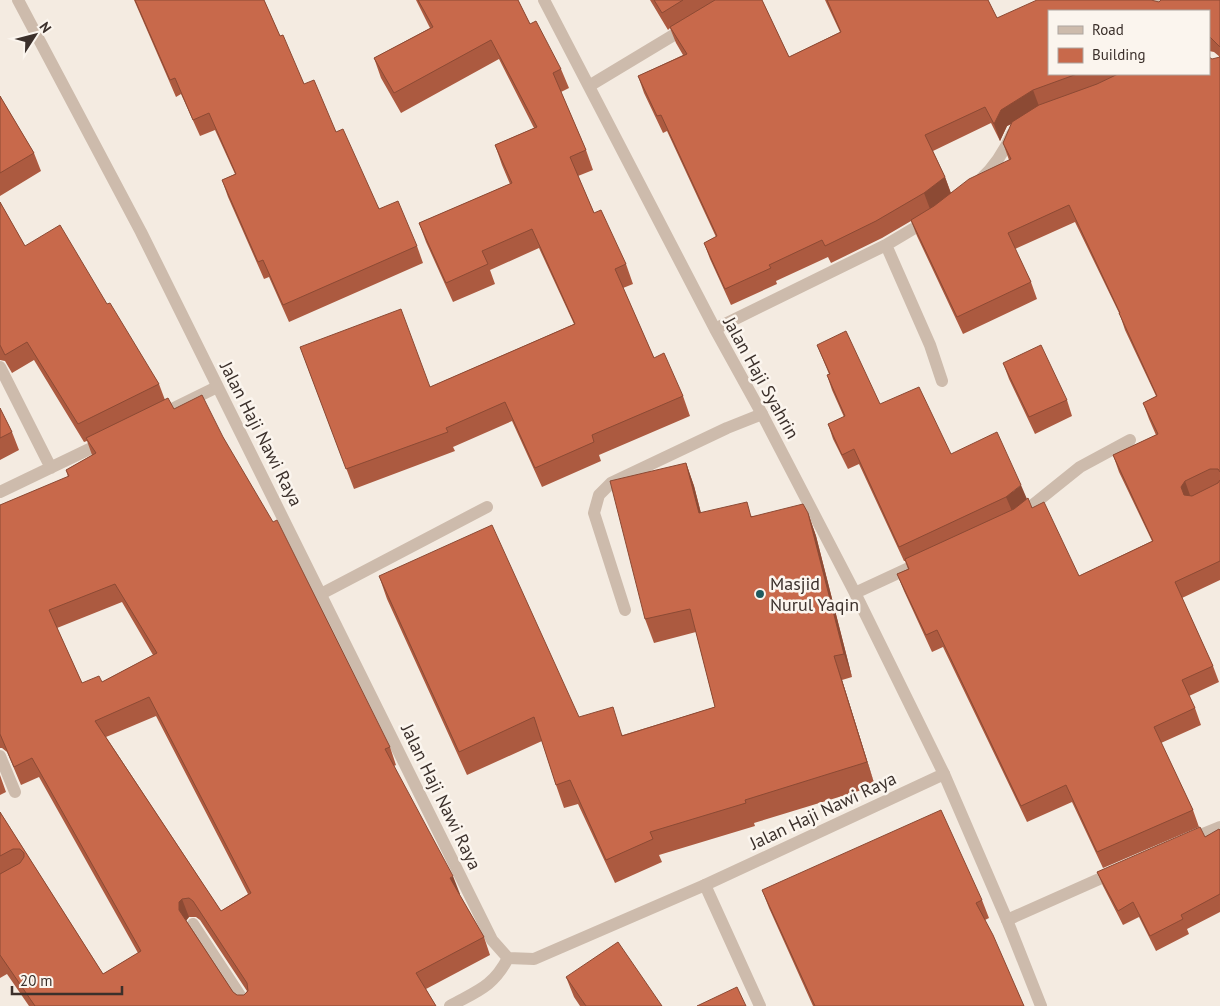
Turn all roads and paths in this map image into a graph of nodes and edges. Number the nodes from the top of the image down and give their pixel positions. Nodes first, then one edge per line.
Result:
1 (18, 0) edge
2 (544, 0) edge
3 (1153, 0) edge
4 (1162, 10) edge
5 (699, 20) edge
6 (589, 86) junction
7 (1020, 128) edge
8 (971, 189) edge
9 (942, 211) edge
10 (886, 245) junction
11 (714, 329) junction
12 (0, 367) edge
13 (942, 381) dead end
14 (217, 387) junction
15 (762, 414) junction
16 (147, 421) edge
17 (112, 438) edge
18 (1130, 440) dead end
19 (51, 468) junction
20 (0, 492) edge
21 (487, 506) dead end
22 (1008, 522) edge
23 (939, 554) edge
24 (855, 593) junction
25 (321, 594) junction
26 (625, 610) dead end
27 (0, 756) edge
28 (944, 774) junction
29 (16, 792) dead end
30 (1220, 827) edge
31 (1177, 845) edge
32 (1125, 868) edge
33 (705, 885) junction
34 (1007, 920) junction
35 (193, 924) edge
36 (508, 958) junction
37 (247, 1006) edge
38 (450, 1006) edge
39 (760, 1006) edge
40 (1041, 1006) edge

1 - 14 street, Jalan Haji Nawi Raya
2 - 6 street, Jalan Haji Syahrin
3 - 4 street
5 - 6 street
6 - 11 street, Jalan Haji Syahrin
7 - 8 street
9 - 10 street
10 - 11 street
10 - 13 street
11 - 15 street, Jalan Haji Syahrin
12 - 19 street
14 - 16 street
14 - 25 street, Jalan Haji Nawi Raya
15 - 24 street, Jalan Haji Syahrin
15 - 26 street
17 - 19 street
18 - 22 street
19 - 20 street
21 - 25 street
23 - 24 street
24 - 28 street, Jalan Haji Syahrin
25 - 36 street, Jalan Haji Nawi Raya
27 - 29 street
28 - 33 street, Jalan Haji Nawi Raya
28 - 34 street
30 - 31 street
32 - 34 street
33 - 36 street, Jalan Haji Nawi Raya
33 - 39 street
34 - 40 street
35 - 37 street
36 - 38 street

